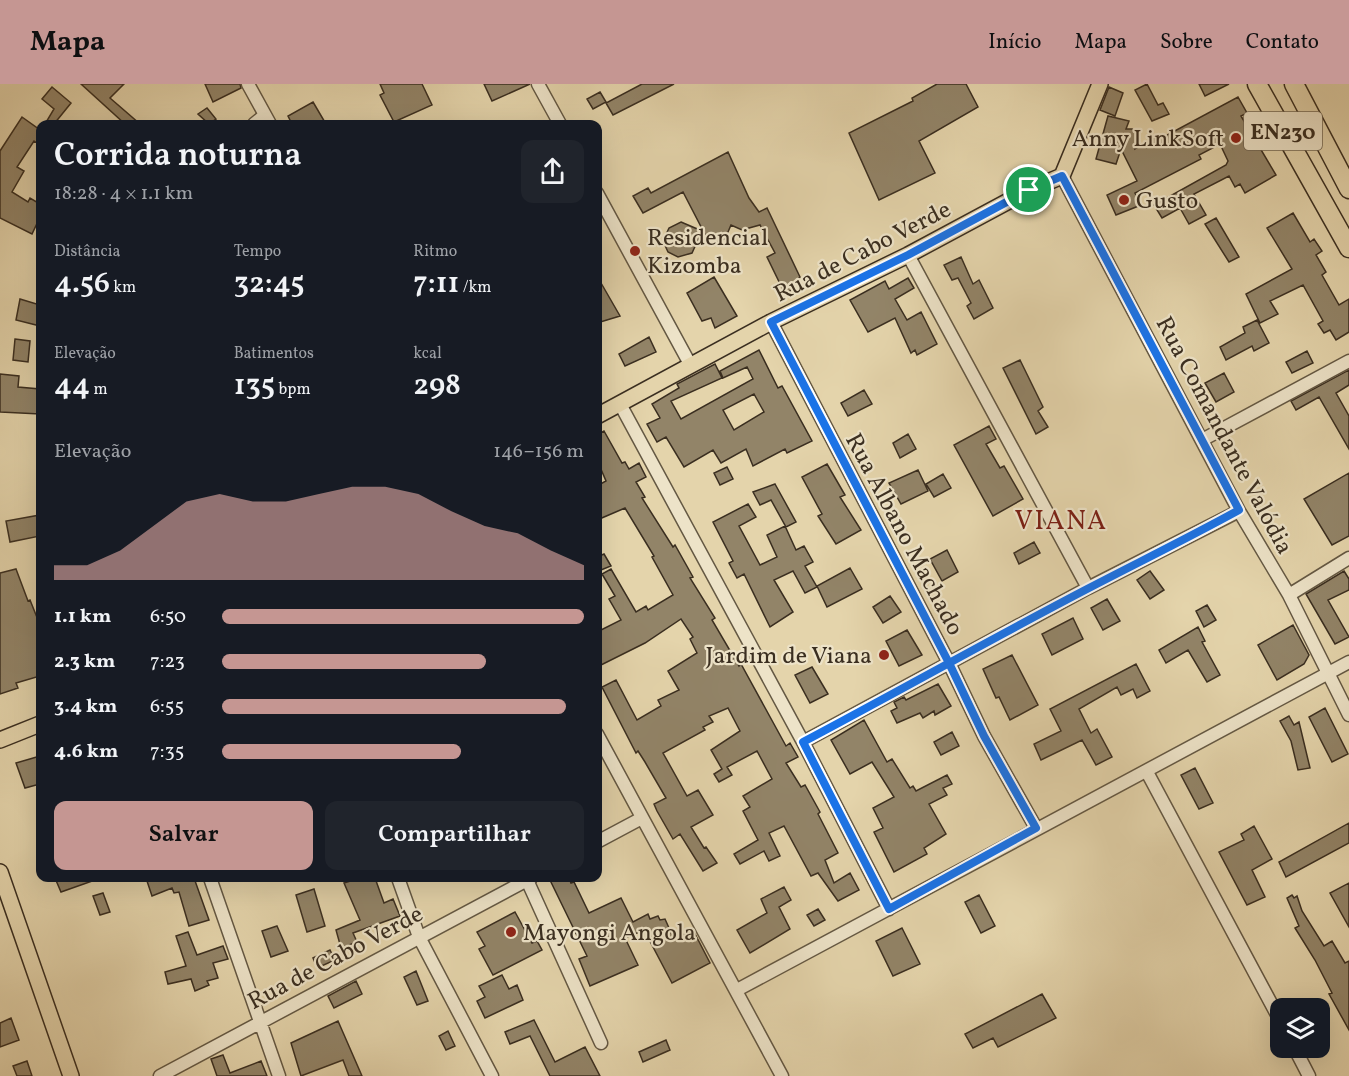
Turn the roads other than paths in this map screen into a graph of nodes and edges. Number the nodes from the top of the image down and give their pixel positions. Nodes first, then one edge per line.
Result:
1 (248, 84) edge
2 (538, 84) edge
3 (1100, 84) edge
4 (1247, 84) edge
5 (1257, 84) edge
6 (1294, 84) edge
7 (1266, 102) junction
8 (268, 120) edge
9 (558, 120) edge
10 (1062, 176) junction
11 (1349, 189) edge
12 (602, 202) edge
13 (1349, 248) edge
14 (908, 255) junction
15 (771, 322) junction
16 (1349, 361) edge
17 (691, 366) junction
18 (620, 404) junction
19 (602, 413) edge
20 (1202, 440) junction
21 (1239, 510) junction
22 (1349, 558) edge
23 (1088, 588) junction
24 (1289, 595) junction
25 (1349, 662) edge
26 (949, 663) junction
27 (1328, 674) junction
28 (1349, 715) edge
29 (36, 726) edge
30 (0, 740) edge
31 (803, 742) junction
32 (602, 743) edge
33 (1147, 772) junction
34 (642, 818) junction
35 (1036, 828) junction
36 (602, 839) edge
37 (0, 872) edge
38 (211, 882) edge
39 (399, 882) edge
40 (523, 882) edge
41 (530, 882) edge
42 (889, 909) junction
43 (419, 938) junction
44 (737, 990) junction
45 (1270, 1001) edge
46 (260, 1023) junction
47 (601, 1043) dead end
48 (1300, 1058) edge
49 (71, 1076) edge
50 (160, 1076) edge
51 (279, 1076) edge
52 (492, 1076) edge
53 (782, 1076) edge
54 (1310, 1076) edge

1 - 8 street
2 - 9 street
3 - 10 main road
4 - 7 highway
5 - 7 highway, EN230
6 - 11 highway, EN230
7 - 13 highway, EN230
10 - 14 main road, Rua de Cabo Verde
10 - 20 street, Rua Comandante Valódia
12 - 17 street
14 - 15 main road, Rua de Cabo Verde
14 - 23 street
15 - 17 main road, Rua de Cabo Verde
15 - 26 street, Rua Albano Machado
16 - 20 street
17 - 18 main road, Rua de Cabo Verde
18 - 19 main road, Rua de Cabo Verde
18 - 31 street
20 - 21 street, Rua Comandante Valódia
21 - 23 street
21 - 24 street, Rua Comandante Valódia
22 - 24 street
23 - 26 street
24 - 27 street, Rua Comandante Valódia
25 - 27 street
26 - 31 street
26 - 35 street, Rua Albano Machado
27 - 28 street, Rua Comandante Valódia
27 - 33 street
29 - 30 main road
31 - 42 street
32 - 34 street
33 - 35 street
33 - 45 street
34 - 36 street
34 - 44 street
35 - 42 street
37 - 49 main road
38 - 46 street
39 - 43 street
40 - 43 street, Rua de Cabo Verde
41 - 47 street
42 - 44 street
43 - 46 street, Rua de Cabo Verde
43 - 52 street
44 - 53 street
46 - 50 street, Rua de Cabo Verde
46 - 51 street
48 - 54 street

